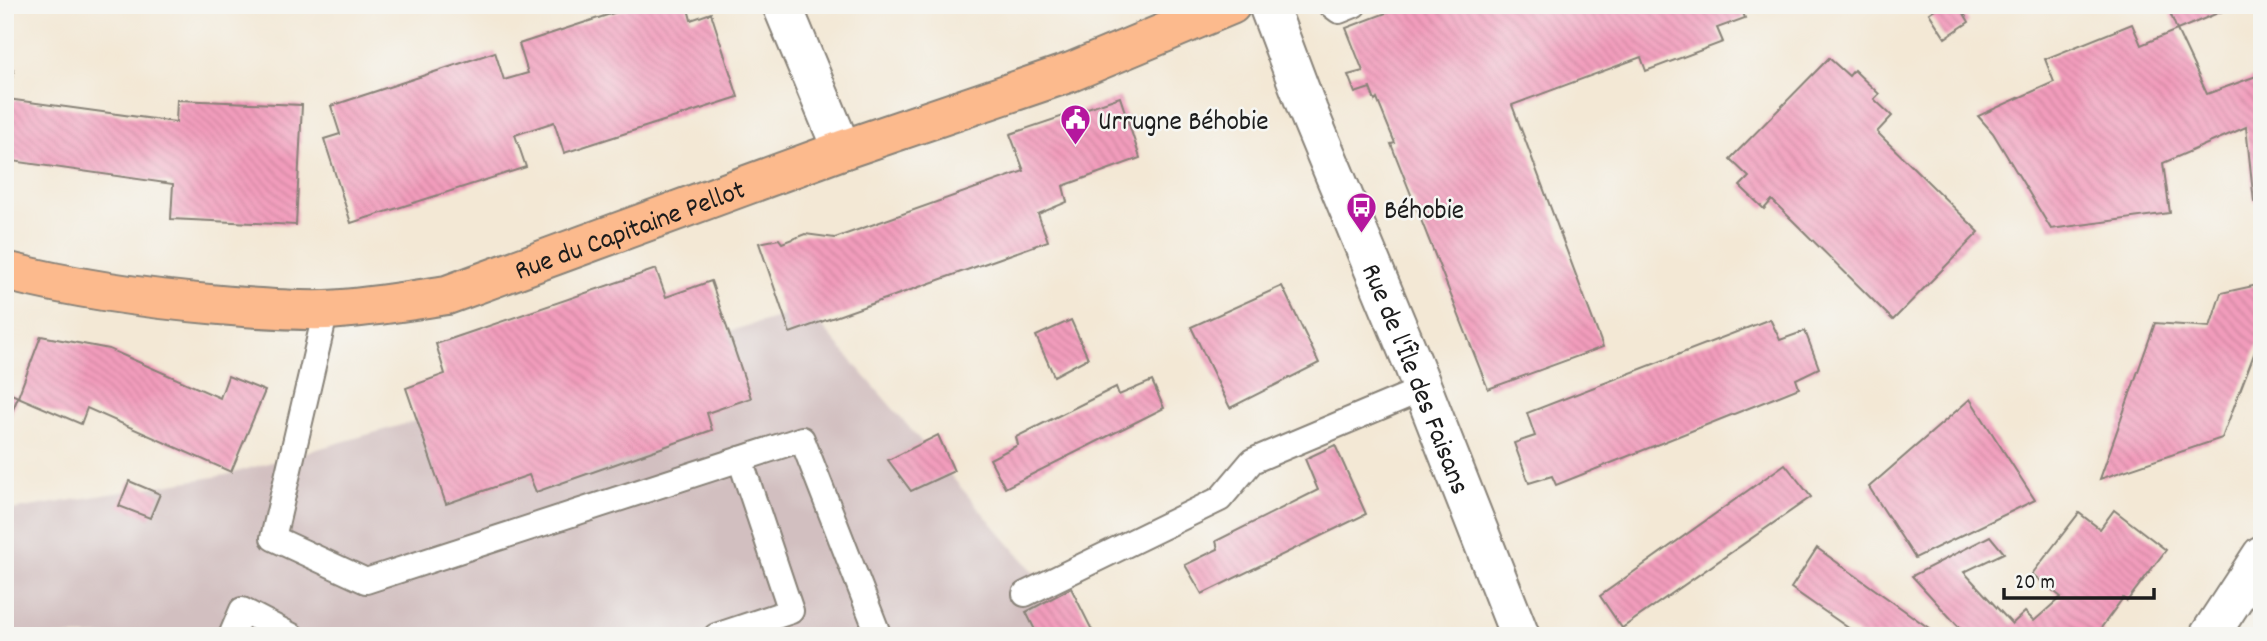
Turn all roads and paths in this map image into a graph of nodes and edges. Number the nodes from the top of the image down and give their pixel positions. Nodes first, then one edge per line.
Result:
1 (782, 5) edge
2 (1231, 5) edge
3 (1268, 5) edge
4 (1331, 5) edge
5 (1354, 5) edge
6 (842, 150) junction
7 (5, 271) edge
8 (326, 310) junction
9 (1423, 389) junction
10 (740, 459) junction
11 (2262, 555) edge
12 (1025, 594) dead end
13 (231, 636) edge
14 (292, 636) edge
15 (716, 636) edge
16 (878, 636) edge
17 (1520, 636) edge
18 (2209, 636) edge

1 - 6 street
2 - 6 main road, Rue du Capitaine Pellot
3 - 9 street, Rue de l'Île des Faisans
4 - 5 lane
6 - 8 main road, Rue du Capitaine Pellot
7 - 8 main road, Rue du Capitaine Pellot
8 - 10 lane
9 - 12 lane
9 - 17 street, Rue de l'Île des Faisans
10 - 15 lane
10 - 16 lane
11 - 18 street
13 - 14 lane

